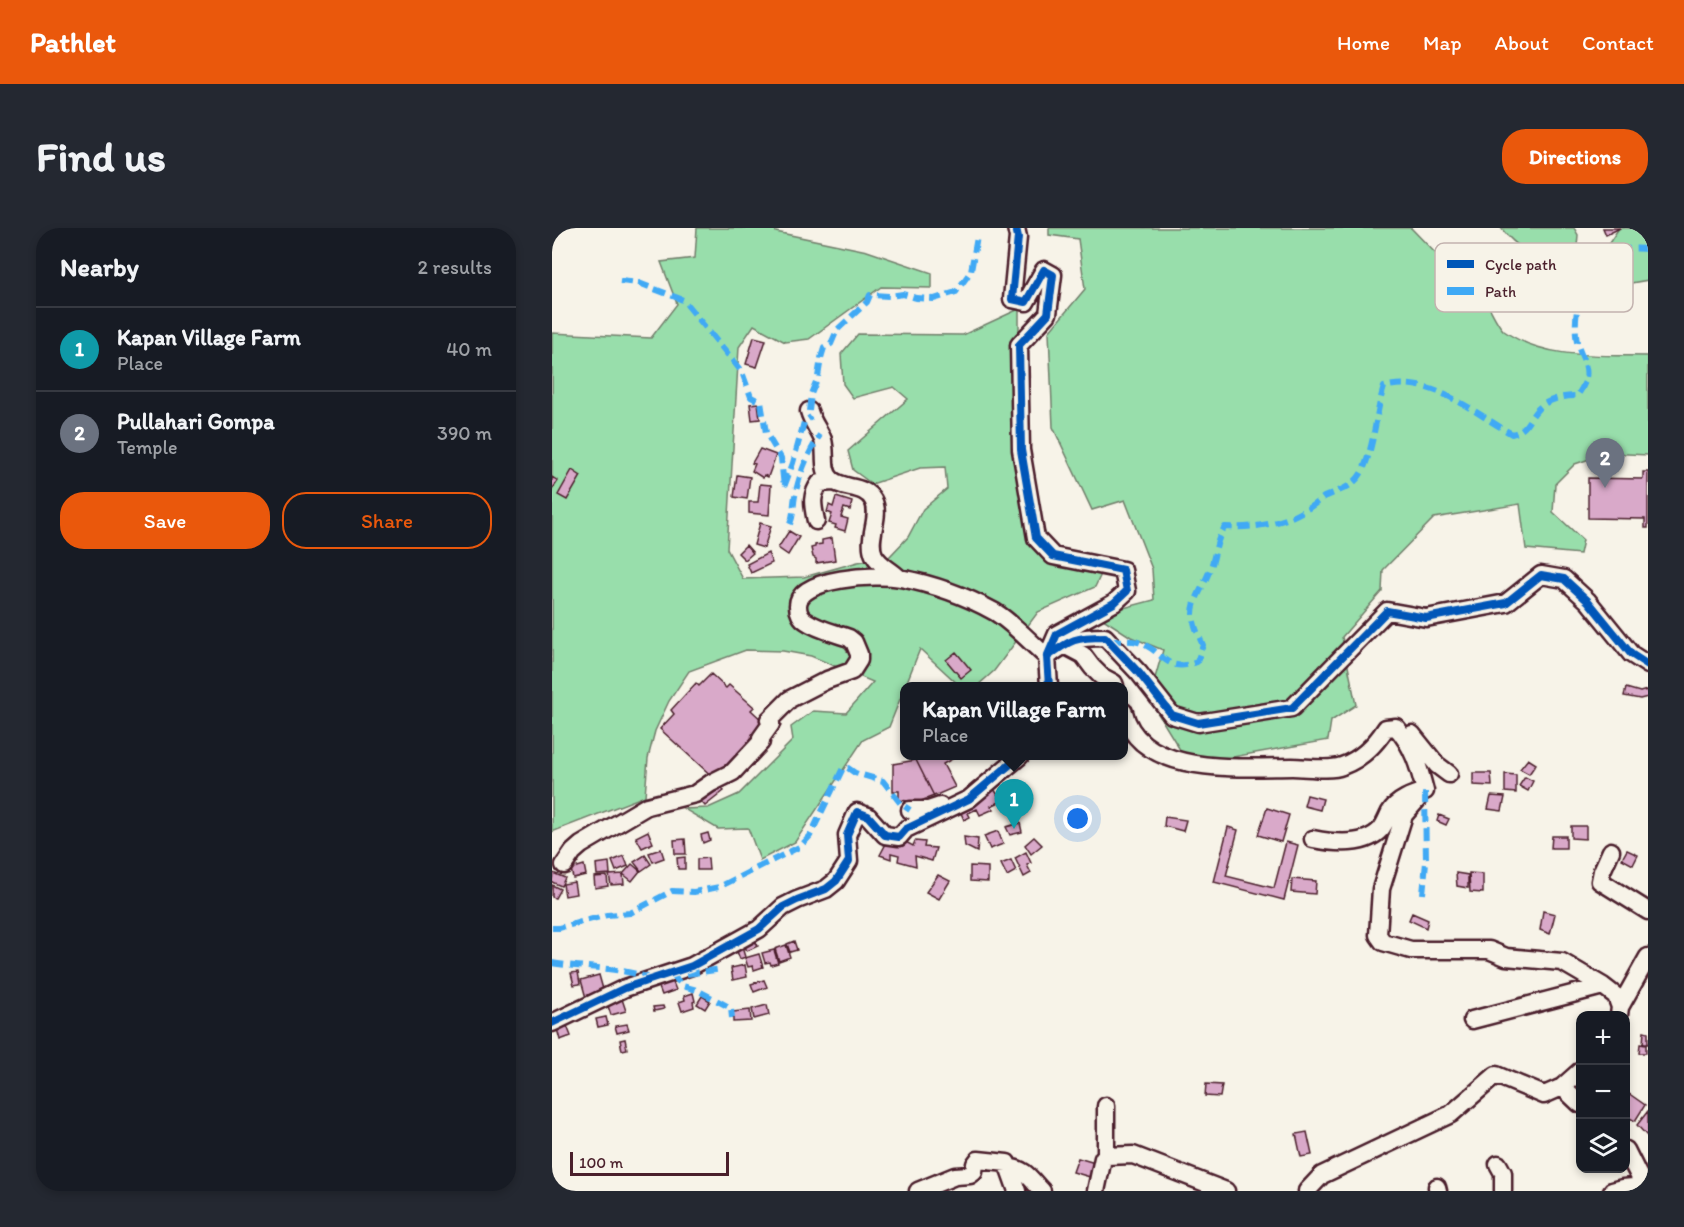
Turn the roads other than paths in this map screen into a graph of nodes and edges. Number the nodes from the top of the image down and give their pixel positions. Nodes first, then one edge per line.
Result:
1 (1016, 228) edge
2 (809, 411) dead end
3 (833, 482) junction
4 (816, 521) dead end
5 (898, 577) junction
6 (1064, 645) junction
7 (1047, 657) junction
8 (1648, 665) edge
9 (1049, 682) edge
10 (1112, 682) edge
11 (1128, 725) edge
12 (1396, 727) junction
13 (1015, 760) edge
14 (1449, 774) dead end
15 (979, 791) junction
16 (1417, 794) junction
17 (910, 810) dead end
18 (1313, 839) dead end
19 (1611, 852) dead end
20 (564, 865) dead end
21 (1648, 911) edge
22 (1648, 957) edge
23 (1604, 986) junction
24 (1620, 1011) edge
25 (1472, 1020) dead end
26 (552, 1023) edge
27 (1576, 1076) edge
28 (1562, 1087) junction
29 (1576, 1100) edge
30 (1106, 1106) dead end
31 (1106, 1156) junction
32 (1630, 1157) edge
33 (1498, 1164) dead end
34 (1008, 1168) junction
35 (1646, 1187) edge
36 (918, 1191) edge
37 (1017, 1191) edge
38 (1042, 1191) edge
39 (1096, 1191) edge
40 (1226, 1191) edge
41 (1307, 1191) edge
42 (1503, 1191) edge
43 (1612, 1191) edge

1 - 7 street
2 - 3 street
3 - 4 street
3 - 5 street
5 - 7 street
5 - 20 street
6 - 7 street
6 - 8 street
6 - 10 street
7 - 9 street
11 - 12 street
12 - 14 street
12 - 16 street
13 - 15 street
15 - 17 street
15 - 26 street
16 - 18 street
16 - 23 street
19 - 21 street
22 - 24 street
23 - 24 street
23 - 25 street
27 - 28 street
28 - 29 street
28 - 41 street
30 - 31 street
31 - 39 street
31 - 40 street
32 - 35 street
33 - 42 street
34 - 36 street
34 - 37 street
34 - 38 street
35 - 43 street

